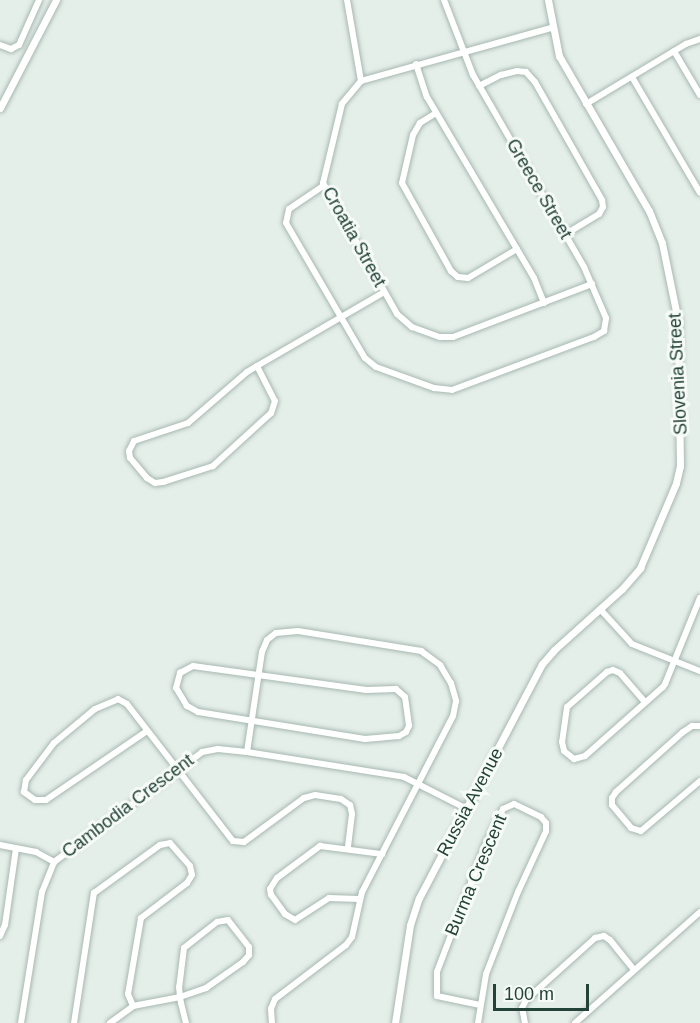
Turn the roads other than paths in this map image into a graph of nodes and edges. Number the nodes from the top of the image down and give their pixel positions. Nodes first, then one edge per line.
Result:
1 (39, 0) edge
2 (56, 0) edge
3 (347, 0) edge
4 (444, 0) edge
5 (548, 0) edge
6 (551, 28) junction
7 (700, 39) edge
8 (0, 45) edge
9 (464, 50) junction
10 (674, 51) junction
11 (416, 64) junction
12 (632, 77) junction
13 (361, 81) junction
14 (479, 86) junction
15 (700, 95) edge
16 (586, 104) junction
17 (0, 108) edge
18 (436, 113) junction
19 (323, 186) junction
20 (700, 193) edge
21 (566, 234) junction
22 (517, 249) junction
23 (592, 284) junction
24 (384, 292) junction
25 (544, 303) junction
26 (341, 317) junction
27 (257, 366) junction
28 (700, 598) edge
29 (600, 609) junction
30 (697, 614) edge
31 (676, 662) junction
32 (700, 671) edge
33 (259, 674) junction
34 (645, 702) junction
35 (251, 721) junction
36 (700, 726) edge
37 (147, 730) junction
38 (247, 752) junction
39 (177, 769) junction
40 (700, 781) edge
41 (420, 783) junction
42 (467, 809) junction
43 (0, 845) edge
44 (16, 849) junction
45 (348, 849) junction
46 (382, 854) junction
47 (54, 862) junction
48 (359, 899) junction
49 (700, 912) edge
50 (0, 936) edge
51 (634, 970) junction
52 (180, 997) junction
53 (480, 1005) junction
54 (134, 1006) junction
55 (21, 1023) edge
56 (74, 1023) edge
57 (110, 1023) edge
58 (186, 1023) edge
59 (272, 1023) edge
60 (394, 1023) edge
61 (478, 1023) edge
62 (525, 1023) edge
63 (575, 1023) edge

1 - 8 street
2 - 17 street
3 - 13 street
4 - 9 street, Greece Street
5 - 6 street, Slovenia Street
6 - 9 street
6 - 16 street, Slovenia Street
7 - 10 street
9 - 11 street
9 - 14 street, Greece Street
10 - 12 street
10 - 15 street
11 - 13 street
11 - 18 street
12 - 16 street
12 - 20 street
13 - 19 street, Croatia Street
14 - 21 street, Greece Street
14 - 21 street
16 - 29 street, Slovenia Street
18 - 22 street
18 - 22 street
19 - 24 street, Croatia Street
19 - 26 street
21 - 23 street, Greece Street
22 - 25 street
23 - 25 street, Croatia Street
23 - 26 street, Greece Street
24 - 25 street, Croatia Street
24 - 26 street
26 - 27 street
27 - 27 street
28 - 30 street
29 - 31 street
29 - 42 street, Russia Avenue
30 - 31 street
31 - 32 street
31 - 34 street
33 - 35 street
33 - 35 street
33 - 35 street
33 - 41 street
34 - 34 street
35 - 38 street
36 - 40 street
37 - 37 street
37 - 39 street
38 - 39 street, Cambodia Crescent
38 - 41 street, Cambodia Crescent
39 - 45 street
39 - 47 street, Cambodia Crescent
41 - 42 street, Cambodia Crescent
41 - 46 street
42 - 60 street, Russia Avenue
43 - 44 street
44 - 47 street
44 - 50 street
45 - 46 street
45 - 48 street
46 - 48 street
47 - 55 street, Cambodia Crescent
48 - 59 street
49 - 51 street
51 - 62 street
51 - 63 street
52 - 52 street
52 - 54 street
52 - 58 street
53 - 53 street, Burma Crescent
53 - 61 street, Burma Crescent
54 - 56 street
54 - 57 street

